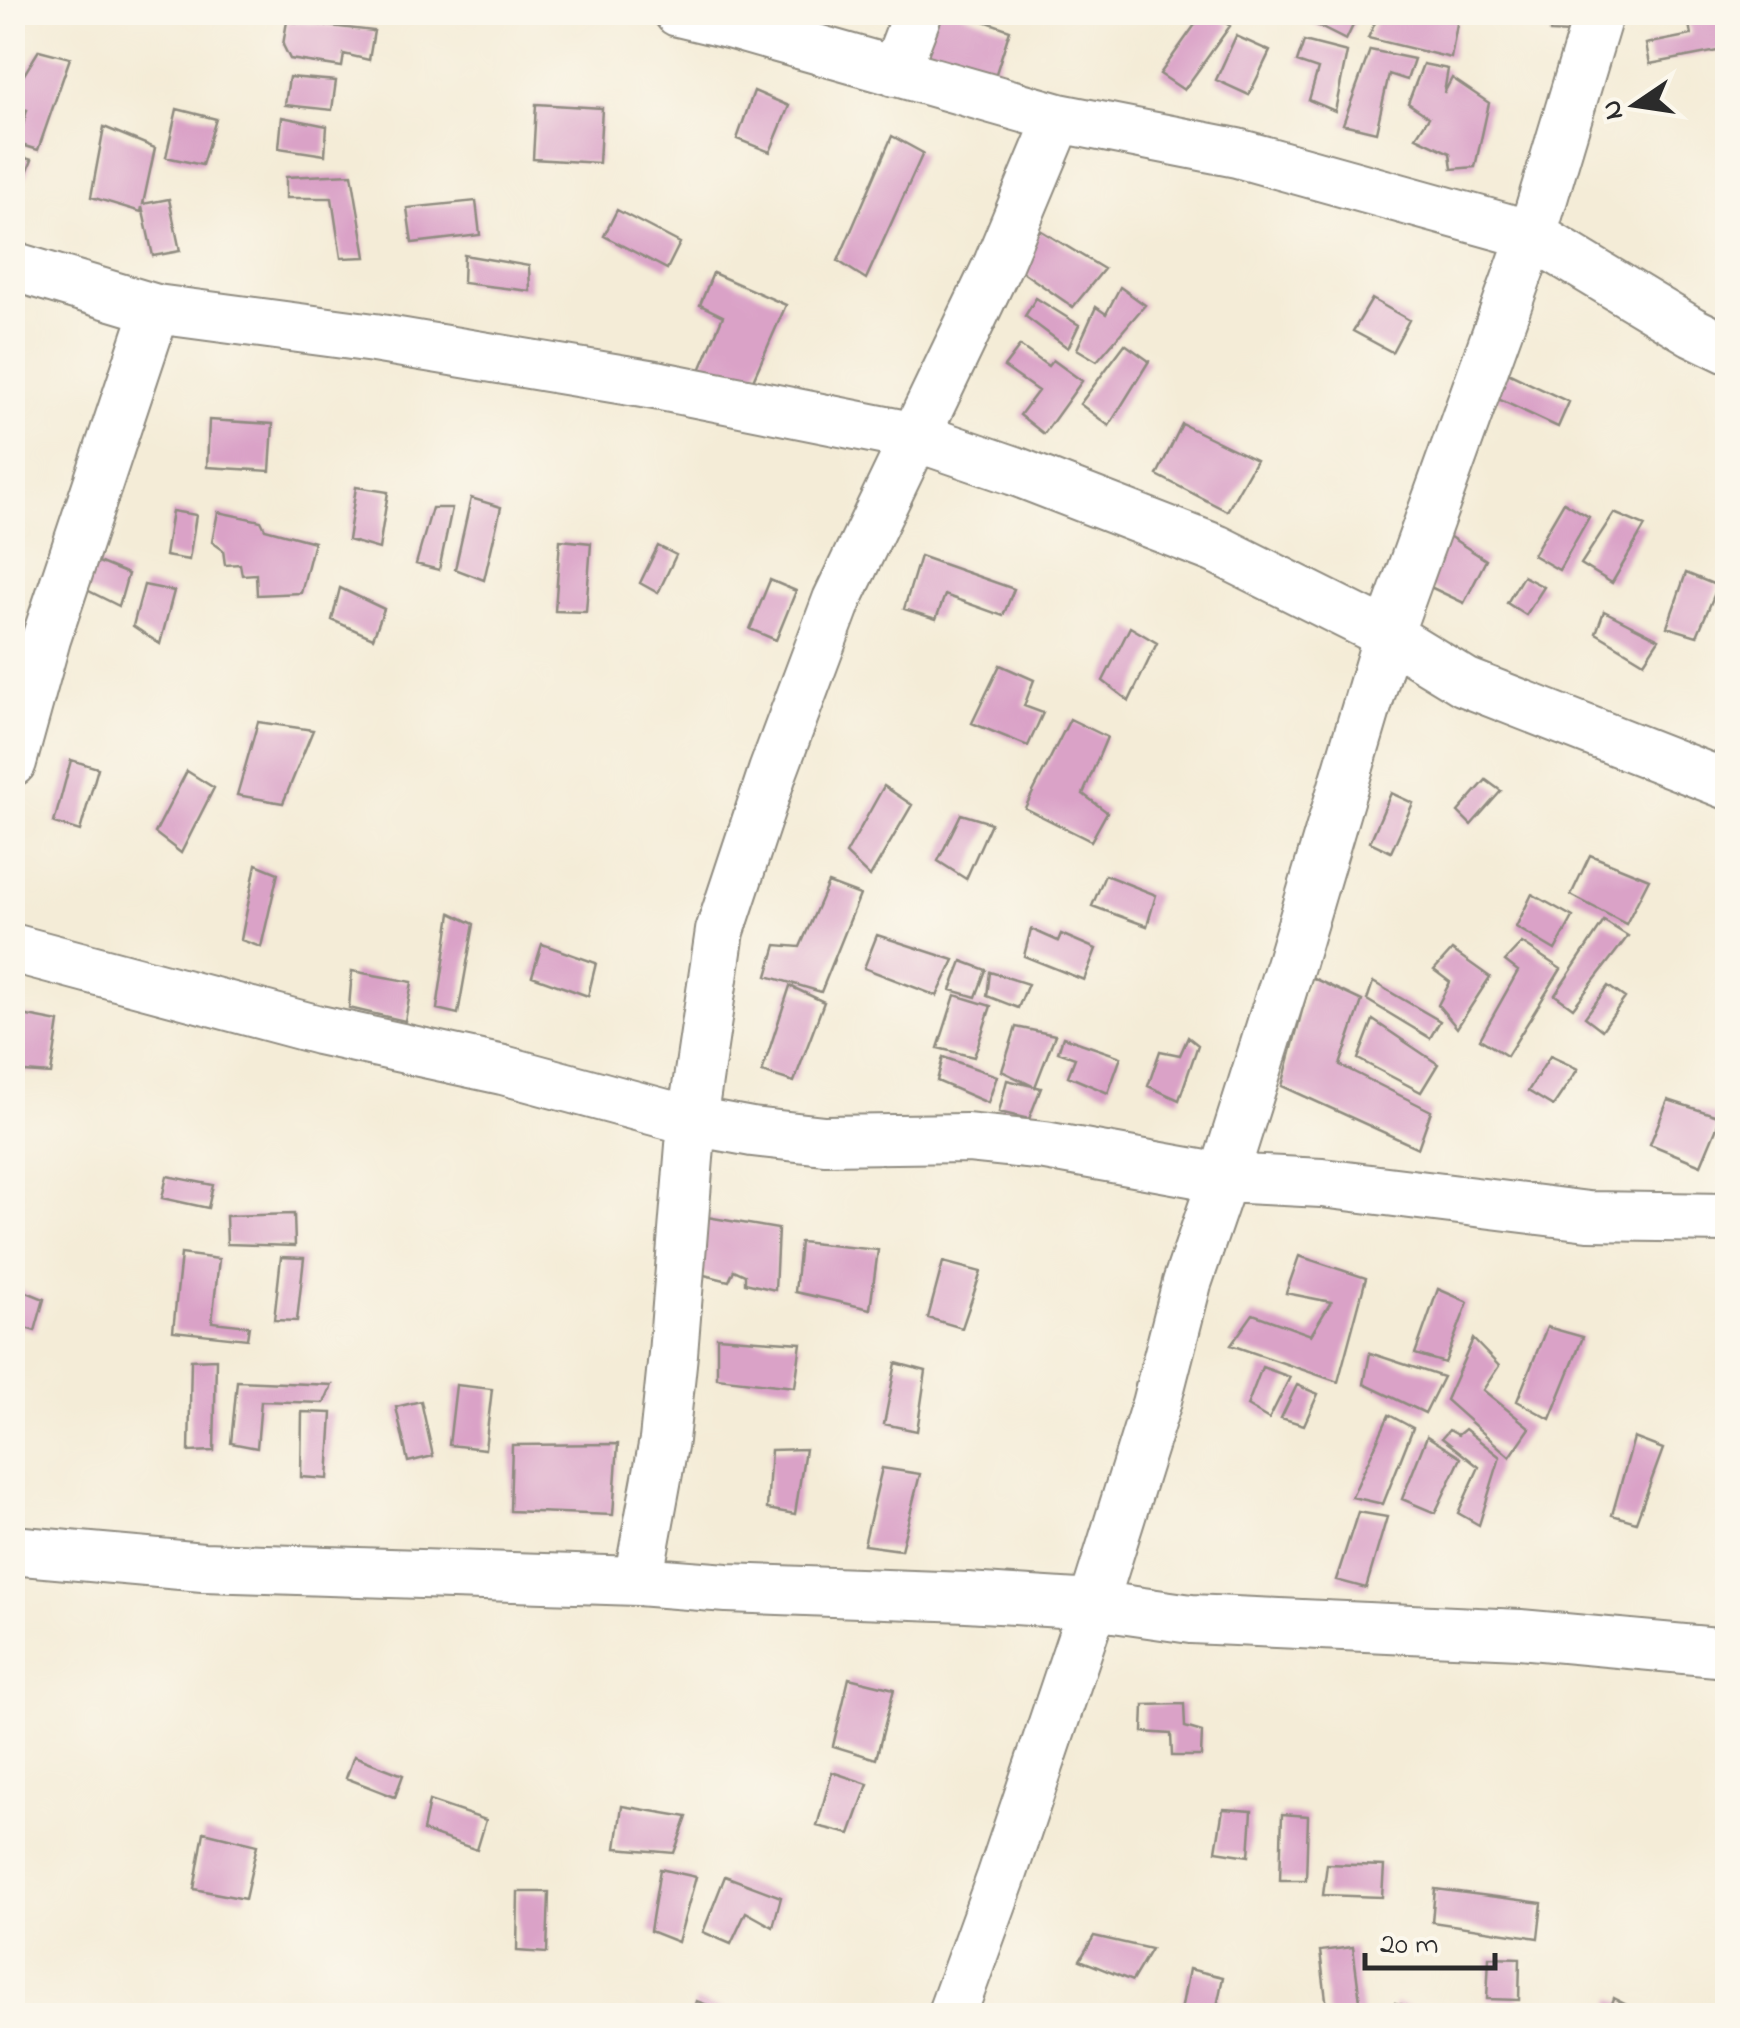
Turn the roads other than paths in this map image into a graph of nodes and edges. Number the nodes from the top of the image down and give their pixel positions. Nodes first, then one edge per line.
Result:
1 (678, 12) edge
2 (918, 12) edge
3 (1598, 12) edge
4 (732, 18) edge
5 (895, 72) junction
6 (1059, 118) junction
7 (1532, 234) junction
8 (12, 266) edge
9 (156, 308) junction
10 (1728, 349) edge
11 (916, 437) junction
12 (1388, 635) junction
13 (12, 762) edge
14 (1728, 785) edge
15 (12, 948) edge
16 (692, 1121) junction
17 (1223, 1178) junction
18 (1728, 1218) edge
19 (12, 1550) edge
20 (638, 1581) junction
21 (1093, 1605) junction
22 (1728, 1653) edge
23 (951, 2016) edge

1 - 4 street
2 - 5 street
3 - 7 street
4 - 5 street
5 - 6 street
6 - 7 street
6 - 11 street
7 - 10 street
7 - 12 street
8 - 9 street
9 - 11 street
9 - 13 street
11 - 12 street
11 - 16 street
12 - 14 street
12 - 17 street
15 - 16 street
16 - 17 street
16 - 20 street
17 - 18 street
17 - 21 street
19 - 20 street
20 - 21 street
21 - 22 street
21 - 23 street

